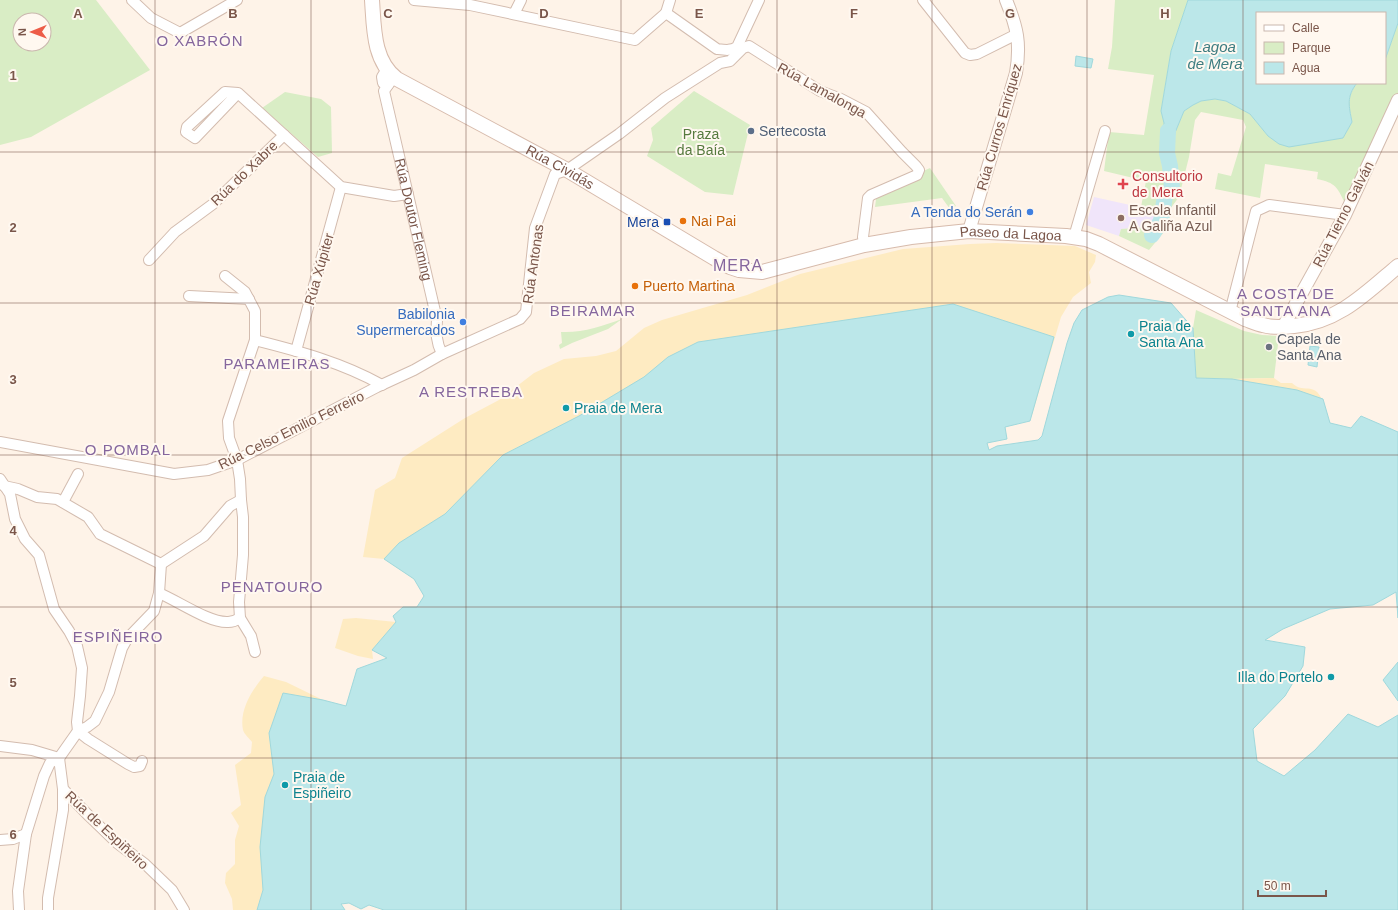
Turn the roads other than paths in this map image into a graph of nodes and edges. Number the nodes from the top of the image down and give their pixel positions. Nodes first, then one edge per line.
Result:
1 (132, 0) edge
2 (237, 0) edge
3 (372, 0) edge
4 (414, 0) edge
5 (521, 0) edge
6 (670, 0) edge
7 (759, 0) edge
8 (923, 0) edge
9 (1006, 0) edge
10 (666, 13) junction
11 (514, 14) junction
12 (1017, 34) junction
13 (390, 77) junction
14 (238, 93) junction
15 (1398, 100) edge
16 (1105, 131) dead end
17 (284, 135) junction
18 (567, 170) junction
19 (342, 187) junction
20 (408, 194) junction
21 (1345, 215) junction
22 (970, 231) junction
23 (1074, 237) junction
24 (864, 245) junction
25 (149, 260) dead end
26 (724, 263) joint
27 (1398, 266) edge
28 (225, 276) dead end
29 (189, 296) dead end
30 (249, 299) junction
31 (1230, 312) junction
32 (520, 319) joint
33 (1283, 327) junction
34 (256, 340) junction
35 (296, 351) junction
36 (442, 354) junction
37 (382, 385) junction
38 (0, 442) edge
39 (237, 460) junction
40 (78, 474) dead end
41 (2, 482) edge
42 (240, 500) junction
43 (63, 502) junction
44 (161, 564) junction
45 (159, 593) junction
46 (240, 618) junction
47 (255, 652) dead end
48 (78, 731) junction
49 (0, 746) edge
50 (58, 758) junction
51 (142, 761) dead end
52 (63, 788) junction
53 (26, 834) junction
54 (0, 840) edge
55 (19, 910) edge
56 (48, 910) edge
57 (184, 910) edge

1 - 2 street
3 - 13 main road
4 - 11 street
5 - 11 street
6 - 10 street
7 - 10 street
8 - 12 street
9 - 12 street, Rúa Curros Enríquez
10 - 11 street
12 - 22 street, Rúa Curros Enríquez
13 - 18 main road, Rúa Cividás
13 - 20 street, Rúa Doutor Fleming
14 - 14 street
14 - 17 street
15 - 21 street, Rúa Tierno Galván
16 - 23 street
17 - 19 street, Rúa do Xabre
17 - 25 street, Rúa do Xabre
18 - 24 street, Rúa Lamalonga
18 - 26 main road, Rúa Cividás
18 - 32 street, Rúa Antonas
19 - 20 street
19 - 35 street, Rúa Xúpiter
20 - 36 street, Rúa Doutor Fleming
21 - 31 street
21 - 33 street, Rúa Tierno Galván
22 - 23 main road, Paseo da Lagoa
22 - 24 main road, Paseo da Lagoa
23 - 31 main road, Paseo da Lagoa
24 - 26 main road, Paseo da Lagoa
27 - 33 main road, Paseo da Lagoa
28 - 30 street
29 - 30 street
30 - 34 street
31 - 33 main road, Paseo da Lagoa
32 - 36 street, Rúa Celso Emilio Ferreiro
34 - 35 street
34 - 39 street
35 - 37 street
36 - 37 street, Rúa Celso Emilio Ferreiro
37 - 39 street, Rúa Celso Emilio Ferreiro
38 - 39 street, Rúa Celso Emilio Ferreiro
39 - 42 street
40 - 43 street
41 - 43 street
41 - 48 street
42 - 44 street
42 - 46 street
43 - 44 street
44 - 45 street
45 - 46 street
45 - 48 street
46 - 47 street
48 - 50 street
48 - 51 street
49 - 50 street
50 - 52 street, Rúa de Espiñeiro
50 - 53 street
52 - 56 street
52 - 57 street, Rúa de Espiñeiro
53 - 54 street
53 - 55 street

